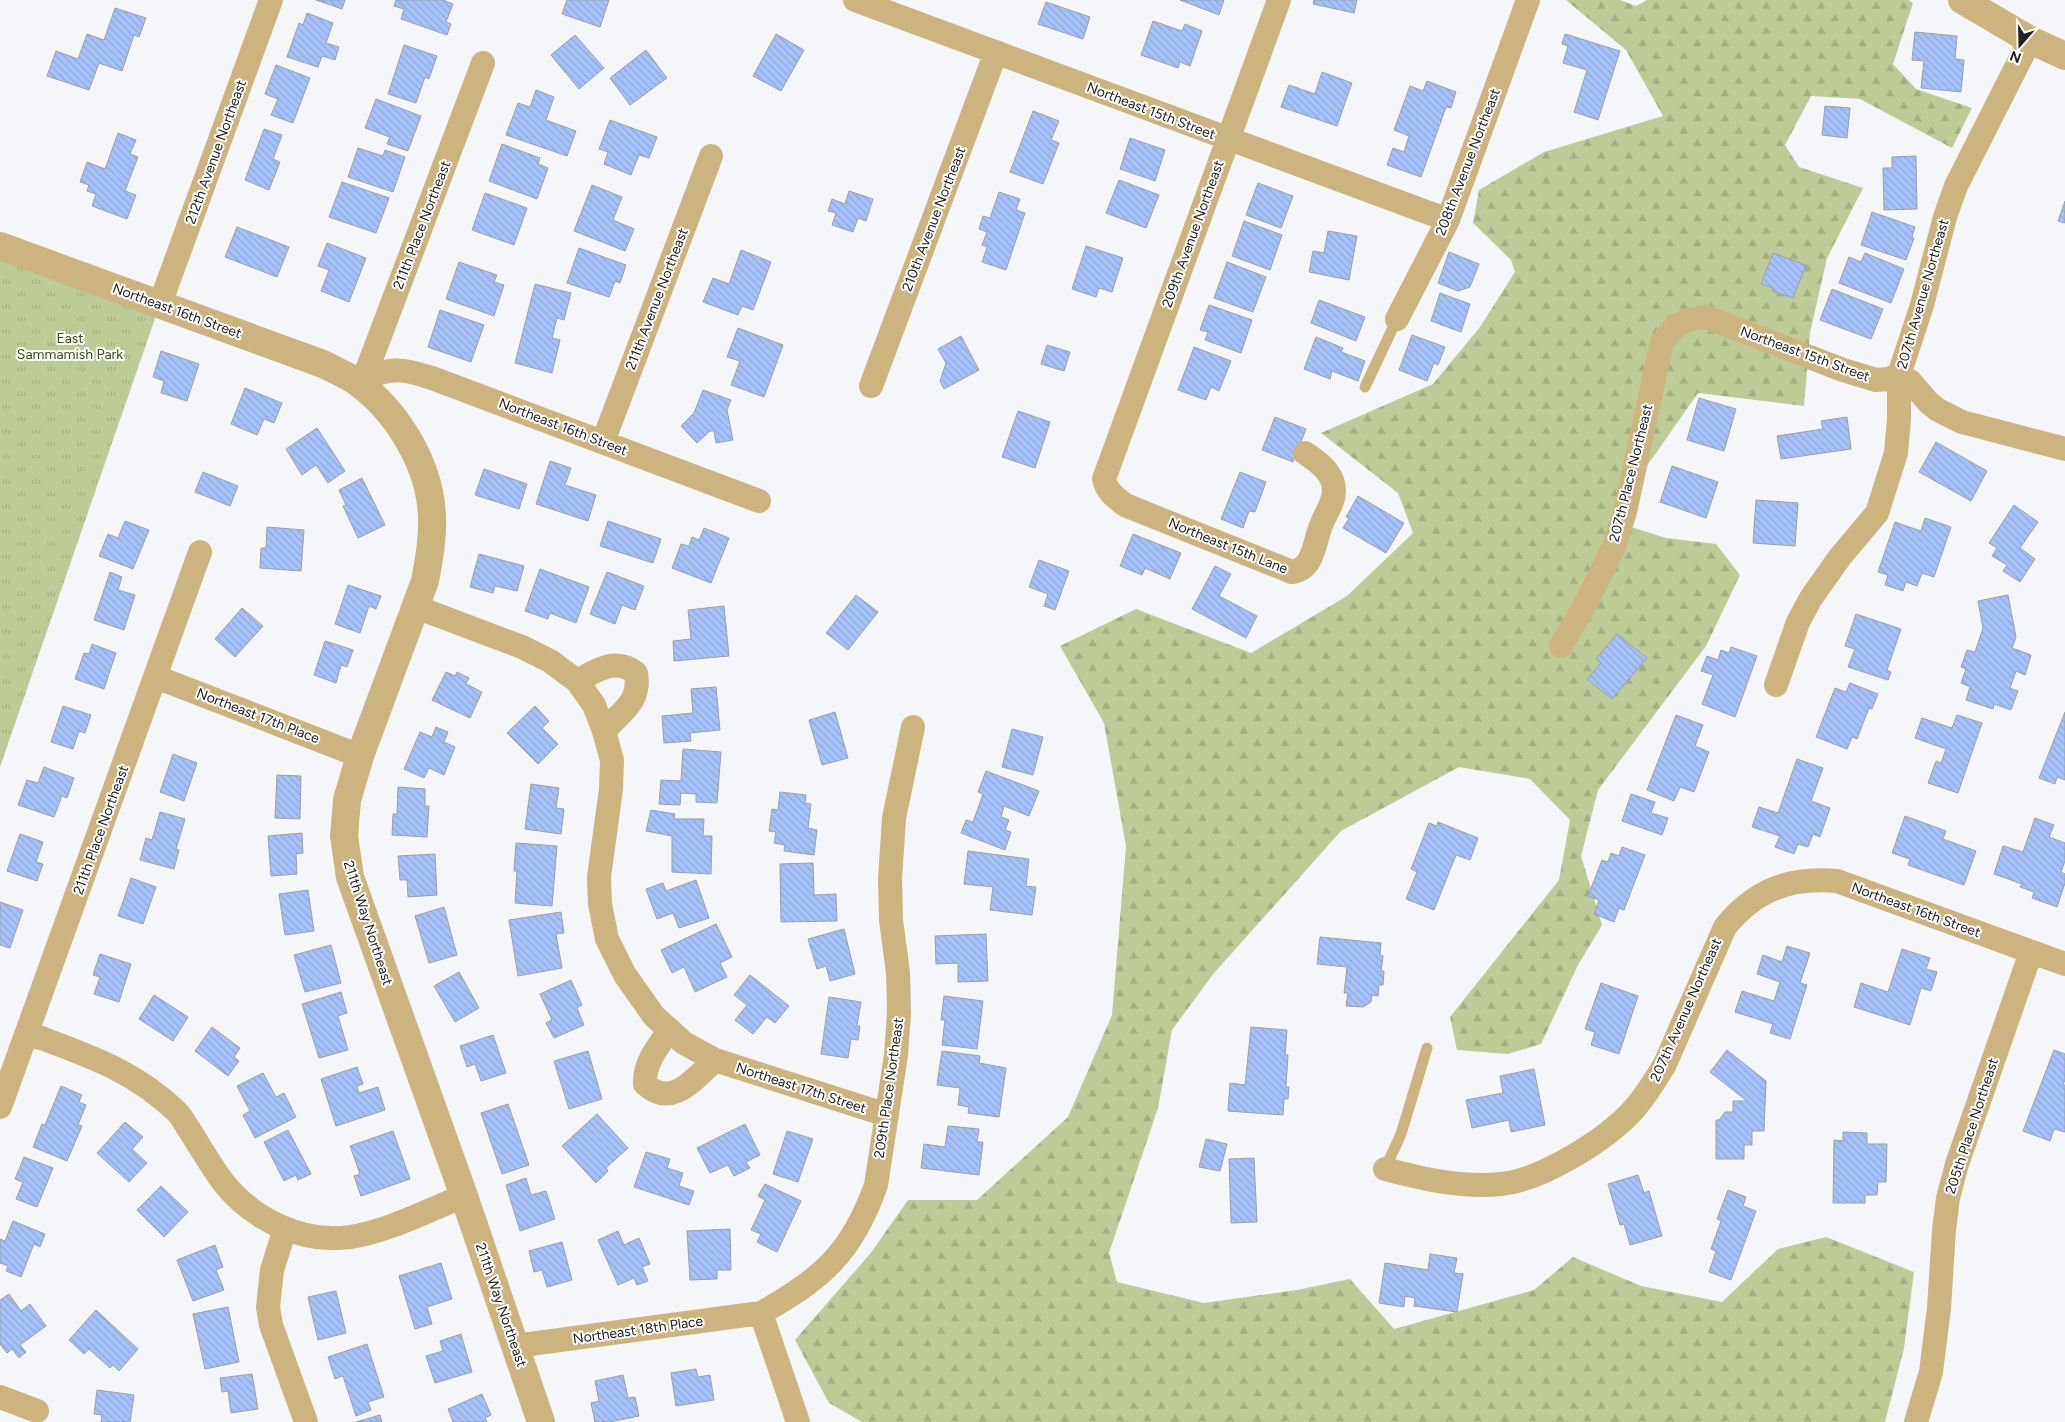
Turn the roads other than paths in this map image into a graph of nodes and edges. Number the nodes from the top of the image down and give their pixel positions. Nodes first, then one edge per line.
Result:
1 (271, 0) edge
2 (855, 0) edge
3 (1278, 0) edge
4 (1528, 0) edge
5 (1962, 0) edge
6 (2030, 40) junction
7 (996, 52) junction
8 (2065, 56) edge
9 (483, 64) dead end
10 (1228, 140) junction
11 (711, 156) dead end
12 (1448, 220) junction
13 (0, 246) edge
14 (160, 304) junction
15 (1706, 317) joint
16 (1397, 319) joint
17 (1899, 375) junction
18 (359, 381) junction
19 (871, 386) dead end
20 (1364, 388) dead end
21 (603, 442) junction
22 (2065, 449) edge
23 (1305, 453) dead end
24 (1107, 468) joint
25 (760, 501) dead end
26 (200, 552) dead end
27 (416, 607) junction
28 (1561, 646) dead end
29 (156, 677) junction
30 (577, 681) junction
31 (1776, 685) dead end
32 (913, 727) dead end
33 (604, 731) junction
34 (360, 756) junction
35 (1764, 892) joint
36 (2031, 952) junction
37 (2065, 964) edge
38 (670, 1030) junction
39 (28, 1033) junction
40 (1427, 1048) dead end
41 (715, 1060) junction
42 (0, 1107) edge
43 (887, 1115) junction
44 (1385, 1169) joint
45 (464, 1196) junction
46 (285, 1229) junction
47 (761, 1314) junction
48 (515, 1346) junction
49 (0, 1397) edge
50 (37, 1411) dead end
51 (306, 1422) edge
52 (541, 1422) edge
53 (798, 1422) edge
54 (1916, 1422) edge

1 - 14 street, 212th Avenue Northeast
2 - 7 street, Northeast 15th Street
3 - 10 street, 209th Avenue Northeast
4 - 12 street, 208th Avenue Northeast
5 - 6 street
6 - 8 street
6 - 17 street, 207th Avenue Northeast
7 - 10 street, Northeast 15th Street
7 - 19 street, 210th Avenue Northeast
9 - 18 street, 211th Place Northeast
10 - 12 street, Northeast 15th Street
10 - 24 street, 209th Avenue Northeast
11 - 21 street, 211th Avenue Northeast
12 - 16 street, 208th Avenue Northeast
13 - 14 street, Northeast 16th Street
14 - 18 street, Northeast 16th Street
15 - 17 street, Northeast 15th Street
15 - 28 street, 207th Place Northeast
16 - 20 lane
17 - 22 street
17 - 31 street, 207th Avenue Northeast
18 - 21 street, Northeast 16th Street
18 - 27 street, 211th Way Northeast
21 - 25 street, Northeast 16th Street
23 - 24 street, Northeast 15th Lane
26 - 29 street, 211th Place Northeast
27 - 30 street, Northeast 17th Street
27 - 34 street, 211th Way Northeast
29 - 34 street, Northeast 17th Place
29 - 39 street, 211th Place Northeast
30 - 33 street, Northeast 17th Street
30 - 33 street
32 - 43 street, 209th Place Northeast
33 - 38 street, Northeast 17th Street
34 - 45 street, 211th Way Northeast
35 - 36 street, Northeast 16th Street
35 - 44 street, 207th Avenue Northeast
36 - 37 street, Northeast 16th Street
36 - 54 street, 205th Place Northeast
38 - 41 street, Northeast 17th Street
38 - 41 street
39 - 42 street, 211th Place Northeast
39 - 46 street
40 - 44 lane
41 - 43 street, Northeast 17th Street
43 - 47 street, 209th Place Northeast
45 - 46 street
45 - 48 street, 211th Way Northeast
46 - 51 street
47 - 48 street, Northeast 18th Place
47 - 53 street
48 - 52 street, 211th Way Northeast
49 - 50 street

